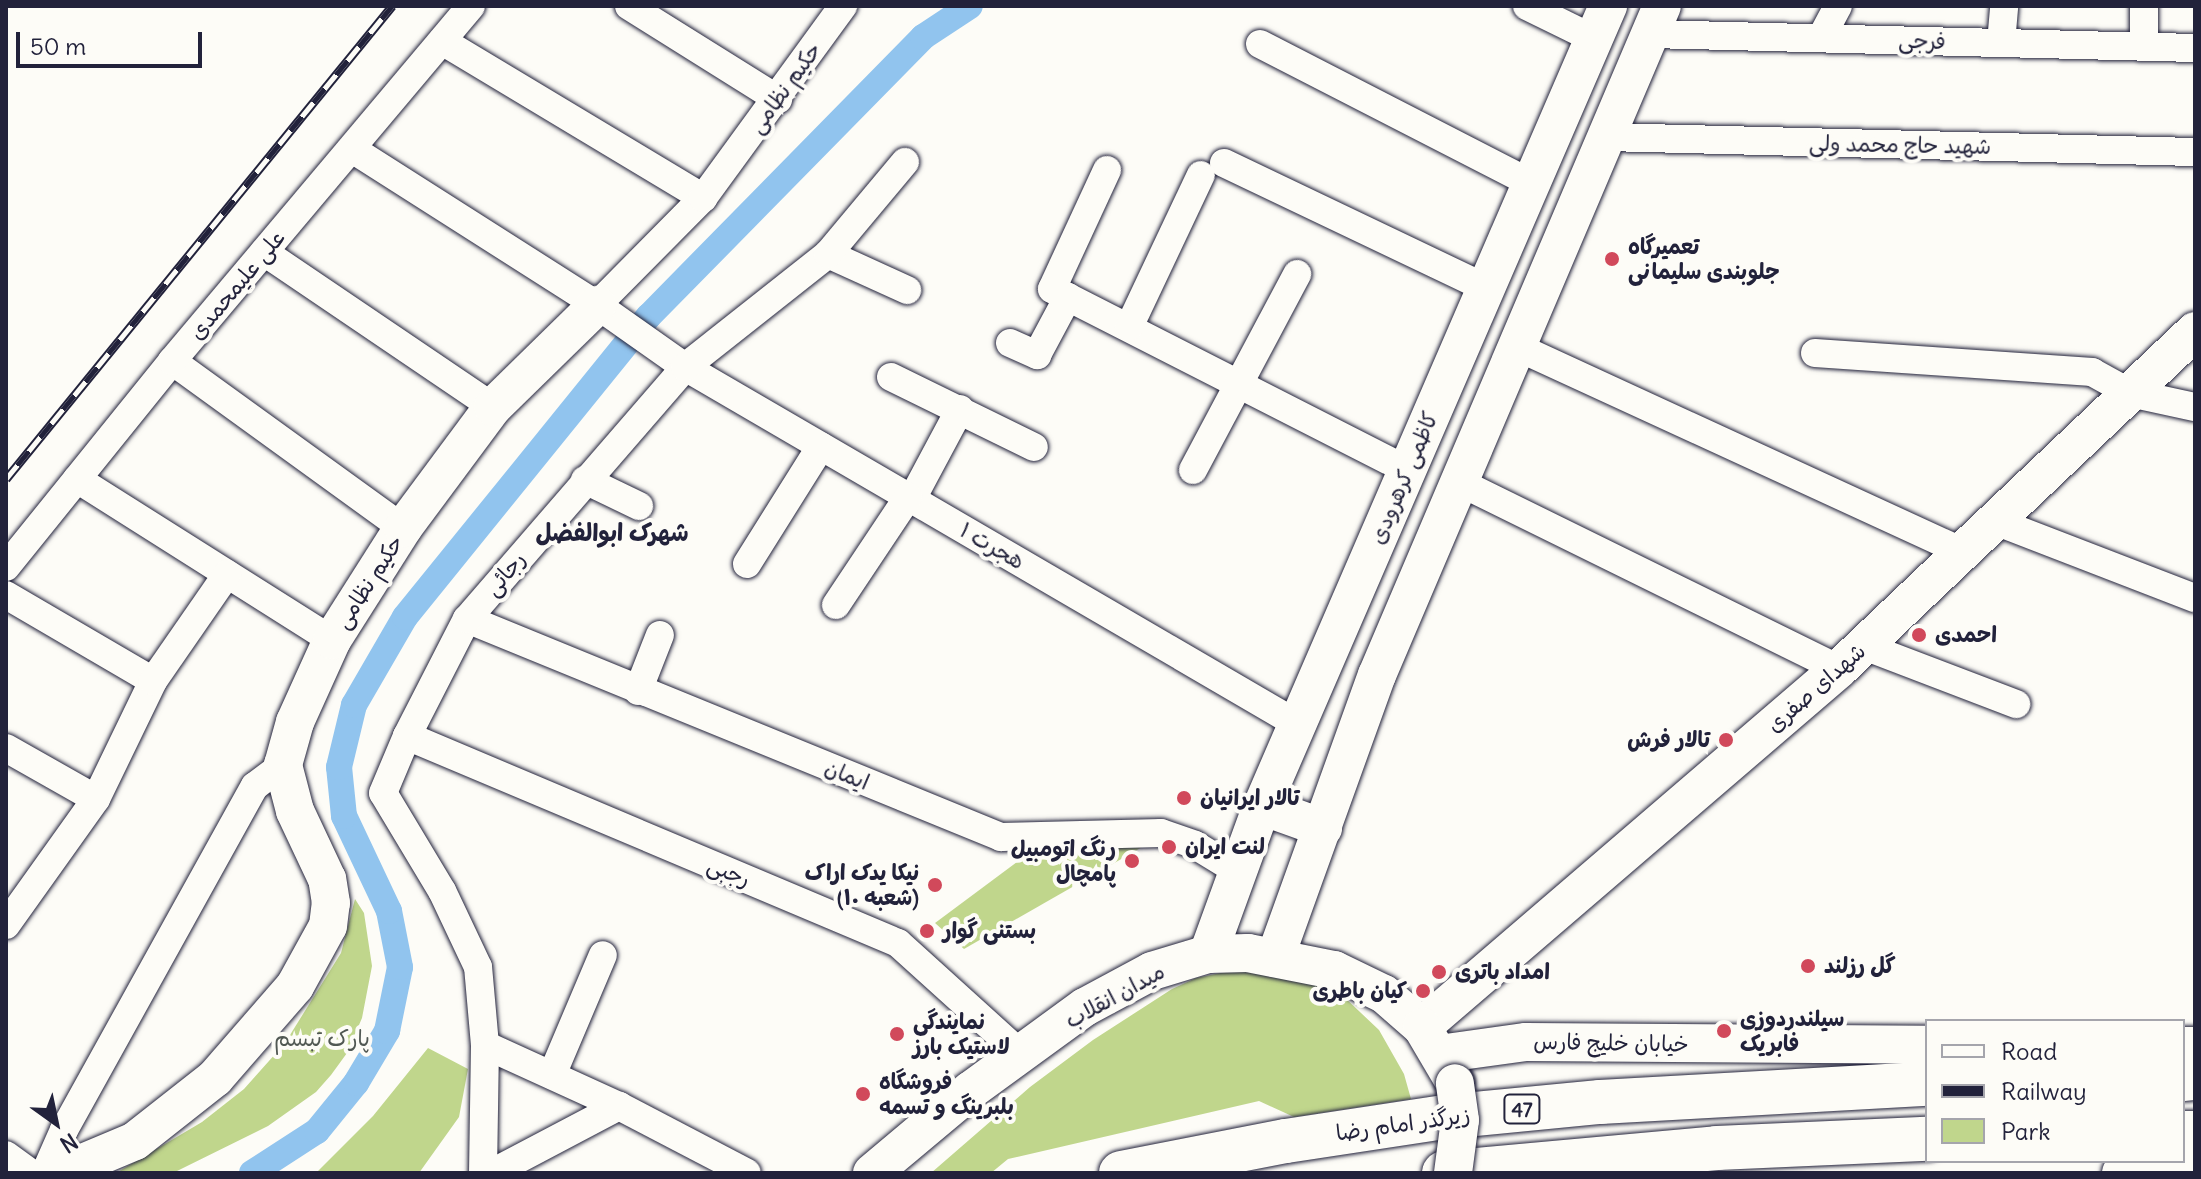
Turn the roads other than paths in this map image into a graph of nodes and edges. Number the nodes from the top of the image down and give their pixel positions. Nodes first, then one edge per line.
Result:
1 (471, 6) edge
2 (629, 6) edge
3 (843, 6) edge
4 (1527, 6) edge
5 (1838, 6) edge
6 (2004, 6) edge
7 (2144, 6) edge
8 (1656, 20) edge
9 (1601, 23) edge
10 (1821, 38) junction
11 (442, 41) junction
12 (2001, 43) junction
13 (1260, 44) dead end
14 (2144, 46) junction
15 (2195, 48) edge
16 (778, 99) junction
17 (1606, 137) junction
18 (352, 149) junction
19 (2195, 152) edge
20 (905, 162) dead end
21 (1107, 170) dead end
22 (1531, 183) junction
23 (703, 198) junction
24 (264, 252) junction
25 (828, 254) junction
26 (1297, 274) dead end
27 (1486, 288) junction
28 (907, 290) dead end
29 (1060, 293) junction
30 (603, 310) junction
31 (1129, 327) junction
32 (2195, 331) edge
33 (1010, 343) dead end
34 (1515, 346) junction
35 (1815, 353) dead end
36 (172, 361) junction
37 (685, 367) junction
38 (891, 377) dead end
39 (1240, 384) junction
40 (2130, 393) junction
41 (493, 407) junction
42 (2195, 407) edge
43 (960, 409) junction
44 (821, 446) junction
45 (1034, 447) dead end
46 (1193, 470) dead end
47 (1407, 470) junction
48 (77, 479) junction
49 (585, 480) junction
50 (1457, 481) junction
51 (910, 498) junction
52 (639, 506) dead end
53 (1995, 521) junction
54 (403, 528) junction
55 (1962, 552) junction
56 (747, 564) dead end
57 (6, 567) edge
58 (227, 574) junction
59 (6, 595) edge
60 (2195, 598) edge
61 (836, 605) dead end
62 (467, 619) junction
63 (660, 635) dead end
64 (332, 640) junction
65 (1851, 658) junction
66 (153, 681) junction
67 (638, 691) junction
68 (2016, 704) dead end
69 (1299, 725) junction
70 (407, 736) junction
71 (6, 748) edge
72 (283, 765) junction
73 (96, 799) junction
74 (1262, 806) junction
75 (1323, 828) junction
76 (1236, 870) junction
77 (11, 909) edge
78 (1208, 954) junction
79 (603, 955) dead end
80 (1275, 958) junction
81 (485, 1045) junction
82 (1925, 1045) edge
83 (1021, 1054) junction
84 (1439, 1055) junction
85 (552, 1075) junction
86 (1925, 1084) edge
87 (619, 1106) junction
88 (1925, 1139) edge
89 (6, 1155) edge
90 (2195, 1168) edge
91 (31, 1173) edge
92 (45, 1173) edge
93 (59, 1173) edge
94 (483, 1173) edge
95 (492, 1173) edge
96 (747, 1173) edge
97 (872, 1173) edge
98 (1121, 1173) edge
99 (1444, 1173) edge
100 (1453, 1173) edge
101 (2121, 1173) edge

1 - 11 street, علی علیمحمدی
2 - 16 street
3 - 16 street, حکیم نظامی
4 - 9 street
5 - 10 street
6 - 12 street
7 - 14 street
8 - 10 street, فرجی
8 - 17 main road
9 - 22 main road, کاظمی کرهرودی
10 - 12 street, فرجی
11 - 18 street, علی علیمحمدی
11 - 23 street
12 - 14 street, فرجی
13 - 22 street
14 - 15 street, فرجی
16 - 23 street, حکیم نظامی
17 - 19 street, شهید حاج محمد ولی
17 - 34 main road
18 - 24 street, علی علیمحمدی
18 - 30 street, هجرت ۱
20 - 25 street, رجائی
21 - 29 street
22 - 27 main road, کاظمی کرهرودی
23 - 30 street, حکیم نظامی
24 - 36 street, علی علیمحمدی
24 - 41 street
25 - 28 street
25 - 37 street, رجائی
26 - 39 street
27 - 31 street
27 - 47 main road, کاظمی کرهرودی
29 - 31 street
29 - 33 street
30 - 37 street, هجرت ۱
30 - 41 main road, حکیم نظامی
31 - 39 street
32 - 40 main road, شهدای صفری
34 - 50 main road
34 - 55 street
35 - 40 street
36 - 48 street, علی علیمحمدی
36 - 54 street
37 - 44 street, هجرت ۱
37 - 49 street, رجائی
38 - 43 street
39 - 46 street
39 - 47 street
40 - 42 street
40 - 53 main road, شهدای صفری
41 - 54 main road, حکیم نظامی
43 - 45 street
43 - 51 street
44 - 51 street, هجرت ۱
44 - 56 street
47 - 69 main road, کاظمی کرهرودی
48 - 57 street, علی علیمحمدی
48 - 58 street
49 - 52 street
49 - 62 street, رجائی
50 - 65 street
50 - 75 main road
51 - 61 street
51 - 69 street, هجرت ۱
53 - 55 main road, شهدای صفری
53 - 60 street
54 - 64 main road, حکیم نظامی
55 - 65 main road, شهدای صفری
58 - 64 street
58 - 66 street
59 - 66 street
62 - 67 street, ایمان
62 - 70 street, رجائی
63 - 67 street
64 - 72 main road, حکیم نظامی
65 - 68 street
65 - 84 main road, شهدای صفری
66 - 73 street
67 - 76 street, ایمان
69 - 74 main road, کاظمی کرهرودی
70 - 81 street, رجائی
70 - 83 street, رجبی
71 - 73 street
72 - 92 street
72 - 93 main road
73 - 77 street
74 - 75 main road
74 - 76 main road, کاظمی کرهرودی
75 - 80 main road
76 - 78 main road, کاظمی کرهرودی
78 - 80 main road, میدان انقلاب
78 - 83 main road, میدان انقلاب
79 - 85 street
80 - 84 main road, میدان انقلاب
81 - 85 street
81 - 94 street
82 - 84 main road, خیابان خلیج فارس
83 - 97 main road, میدان انقلاب
84 - 100 main road, bridge
85 - 87 street
86 - 98 highway, زیرگذر امام رضا / 47
87 - 95 street
87 - 96 street
88 - 99 highway
89 - 91 street
90 - 101 main road

